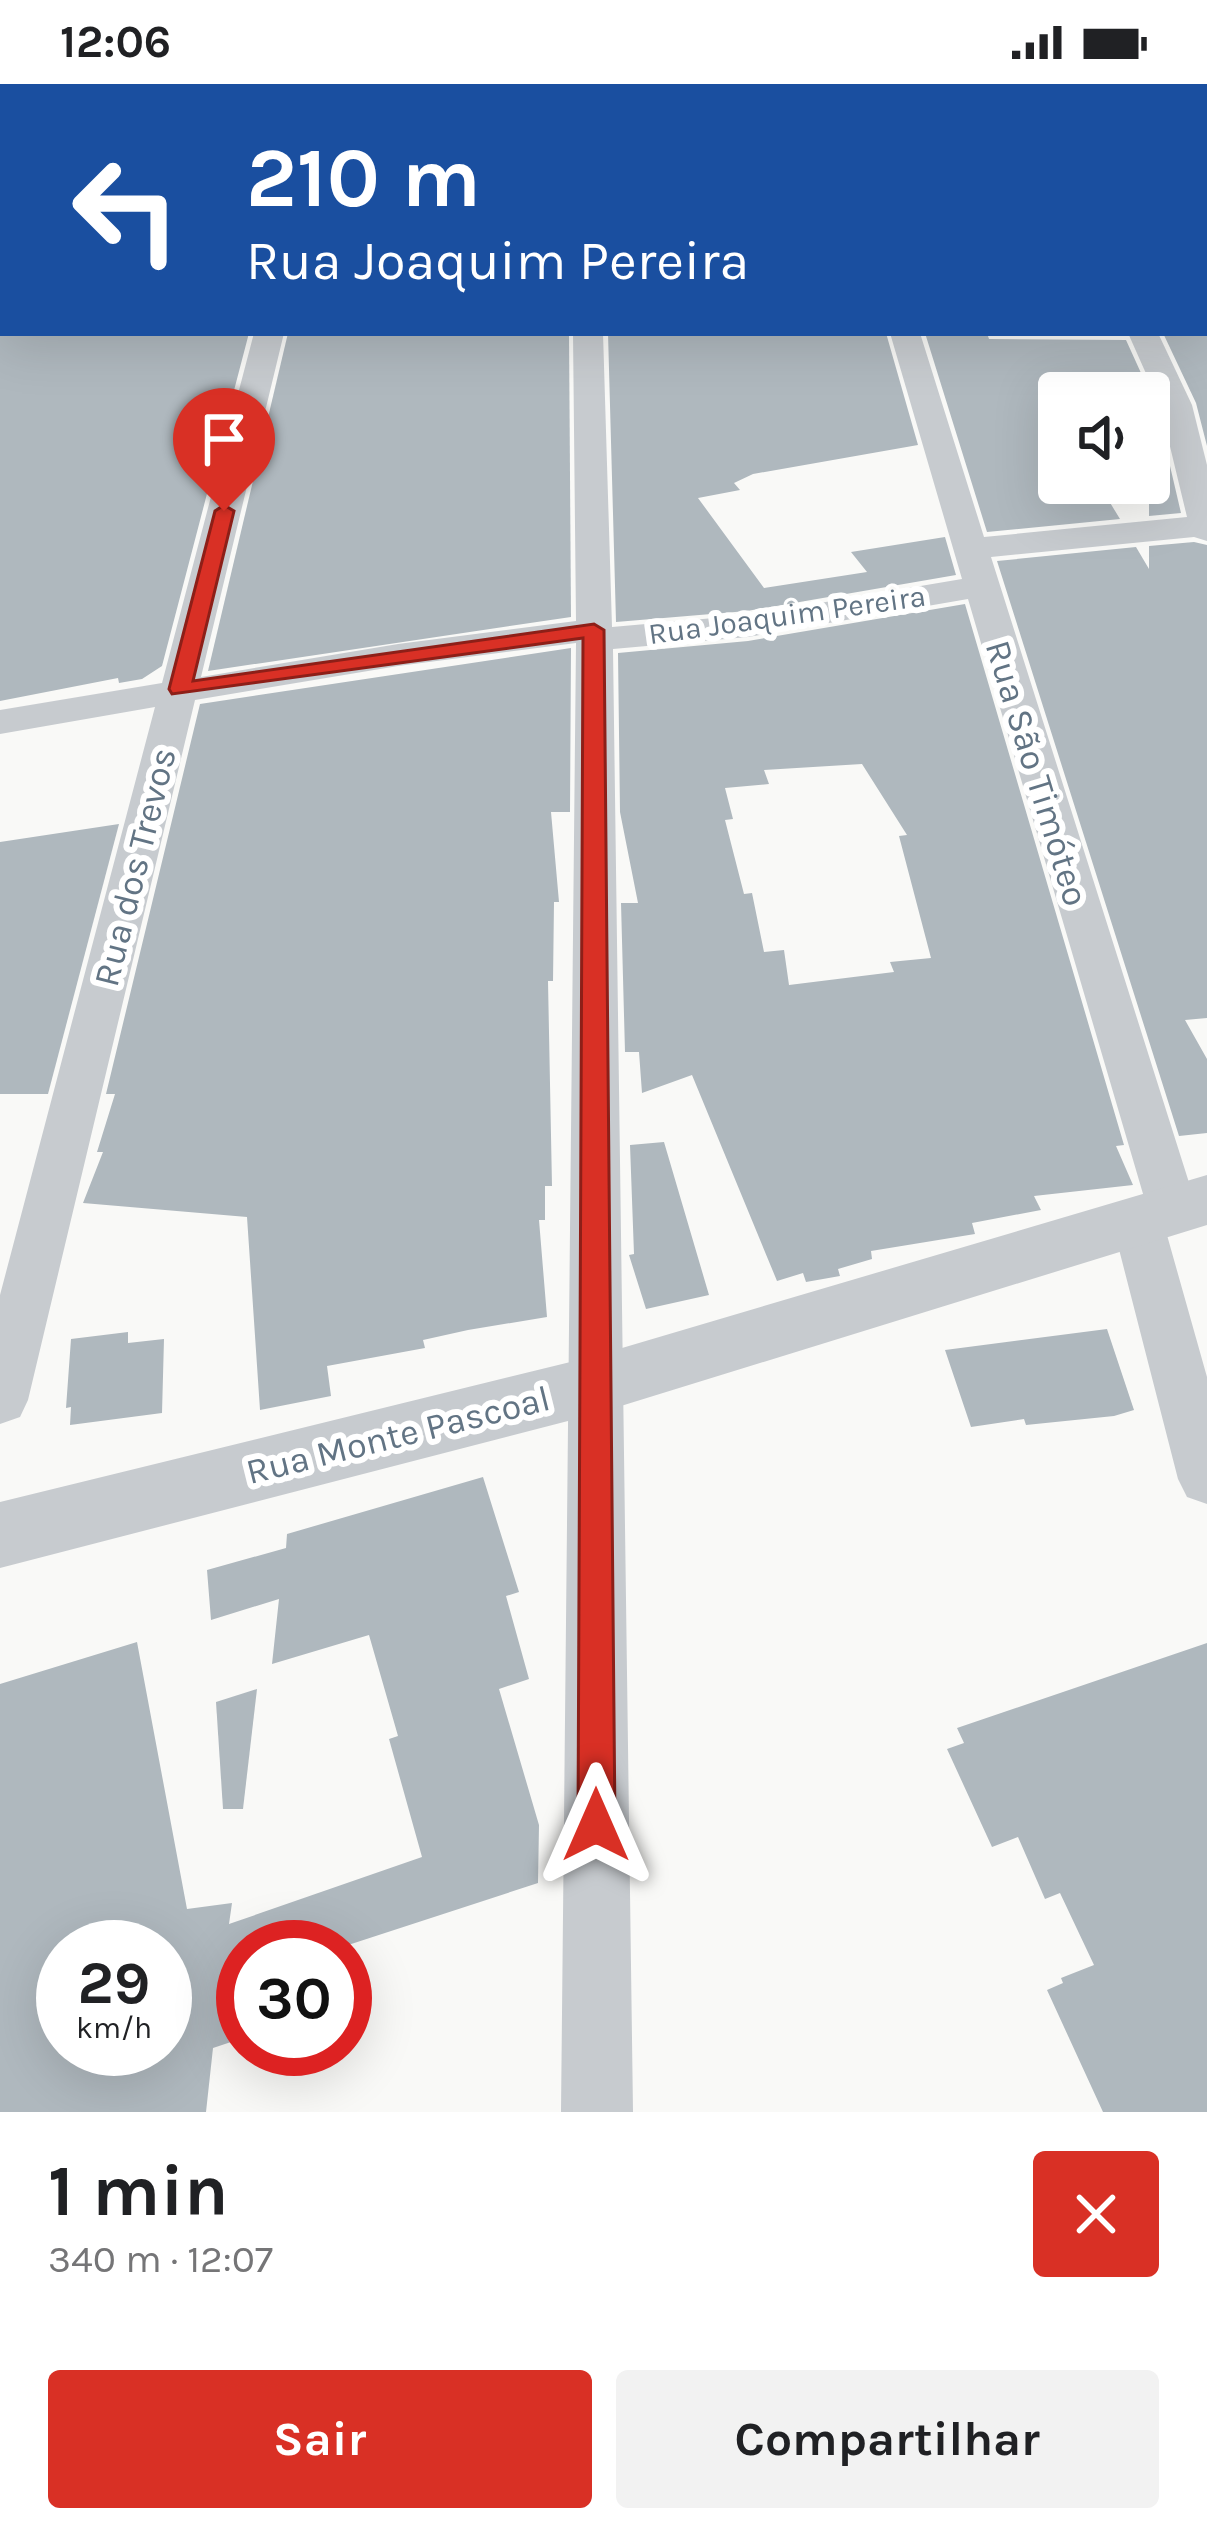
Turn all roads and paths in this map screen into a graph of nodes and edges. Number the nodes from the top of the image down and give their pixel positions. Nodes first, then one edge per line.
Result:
1 (267, 336) edge
2 (587, 336) edge
3 (906, 336) edge
4 (1144, 336) edge
5 (1206, 527) edge
6 (974, 568) junction
7 (594, 635) junction
8 (180, 689) junction
9 (0, 722) edge
10 (1173, 1211) edge
11 (596, 1385) junction
12 (0, 1400) edge
13 (1207, 1479) edge
14 (0, 1534) edge
15 (597, 2112) edge

1 - 8 street, Rua dos Trevos
2 - 7 street
3 - 6 street, Rua São Timóteo
4 - 5 street
5 - 6 street, Rua Joaquim Pereira
6 - 7 street, Rua Joaquim Pereira
6 - 10 street, Rua São Timóteo
7 - 8 street, Rua Joaquim Pereira
7 - 11 street
8 - 9 street, Rua Joaquim Pereira
8 - 12 street, Rua dos Trevos
10 - 11 street, Rua Monte Pascoal
10 - 13 street, Rua São Timóteo
11 - 14 street, Rua Monte Pascoal
11 - 15 street

